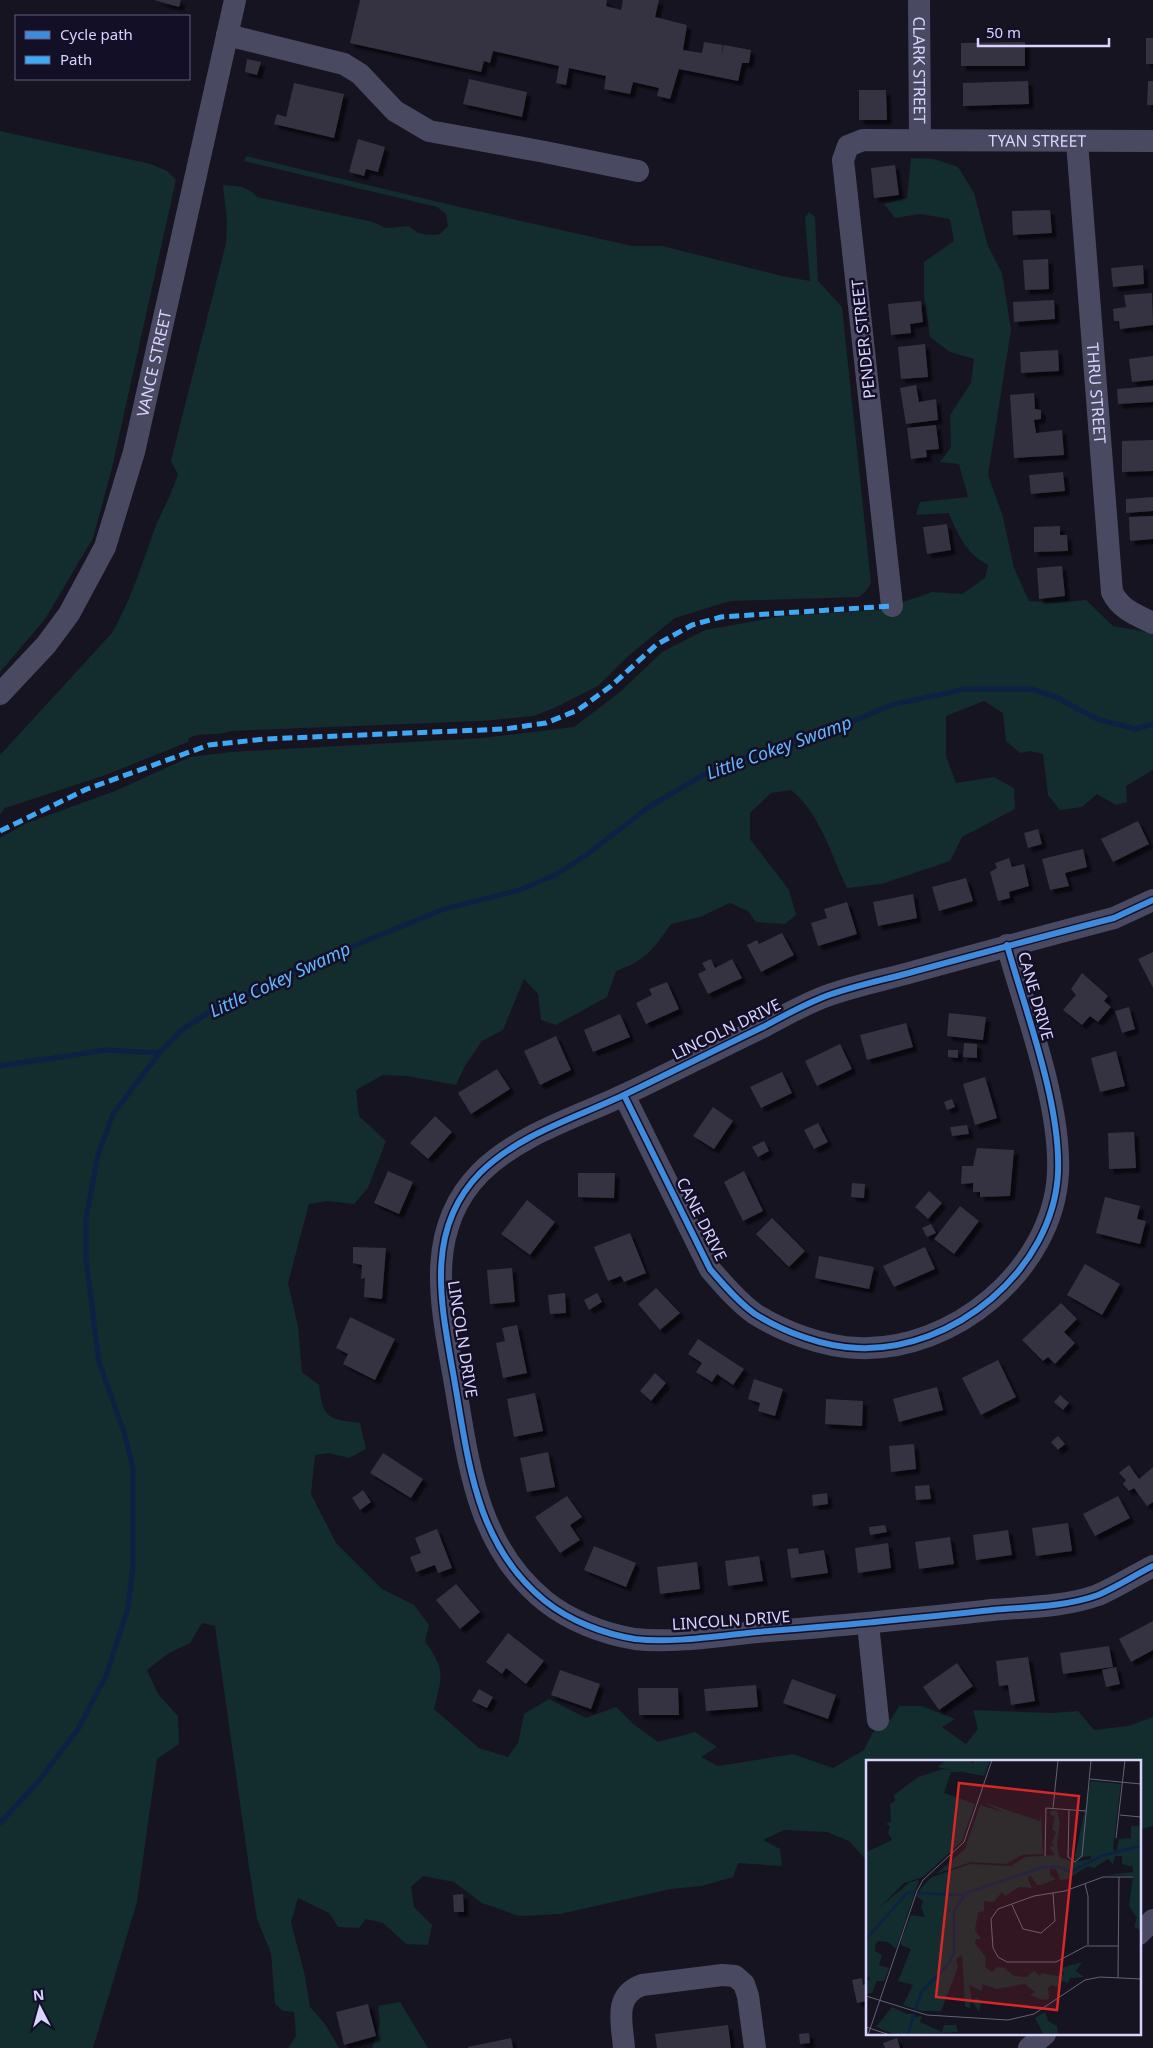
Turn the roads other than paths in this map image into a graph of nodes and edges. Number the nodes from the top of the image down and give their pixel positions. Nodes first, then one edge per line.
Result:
1 (235, 0) edge
2 (919, 0) edge
3 (227, 36) junction
4 (920, 139) junction
5 (1153, 141) edge
6 (1076, 142) junction
7 (638, 171) dead end
8 (892, 606) dead end
9 (1153, 623) edge
10 (0, 694) edge
11 (1153, 900) edge
12 (1007, 946) junction
13 (624, 1095) junction
14 (1153, 1566) edge
15 (868, 1624) junction
16 (878, 1720) dead end
17 (1153, 1920) edge
18 (1140, 1933) edge
19 (1043, 2036) edge
20 (624, 2048) edge
21 (755, 2048) edge
22 (1030, 2048) edge

1 - 3 street, VANCE STREET
2 - 4 street, CLARK STREET
3 - 7 street
3 - 10 street, VANCE STREET
4 - 6 street, TYAN STREET
4 - 8 street, PENDER STREET
5 - 6 street, TYAN STREET
6 - 9 street, THRU STREET
11 - 12 street, LINCOLN DRIVE
12 - 13 street, LINCOLN DRIVE
12 - 13 street, CANE DRIVE
13 - 15 street, LINCOLN DRIVE
14 - 15 street, LINCOLN DRIVE
15 - 16 street
17 - 18 street
19 - 22 street
20 - 21 street

